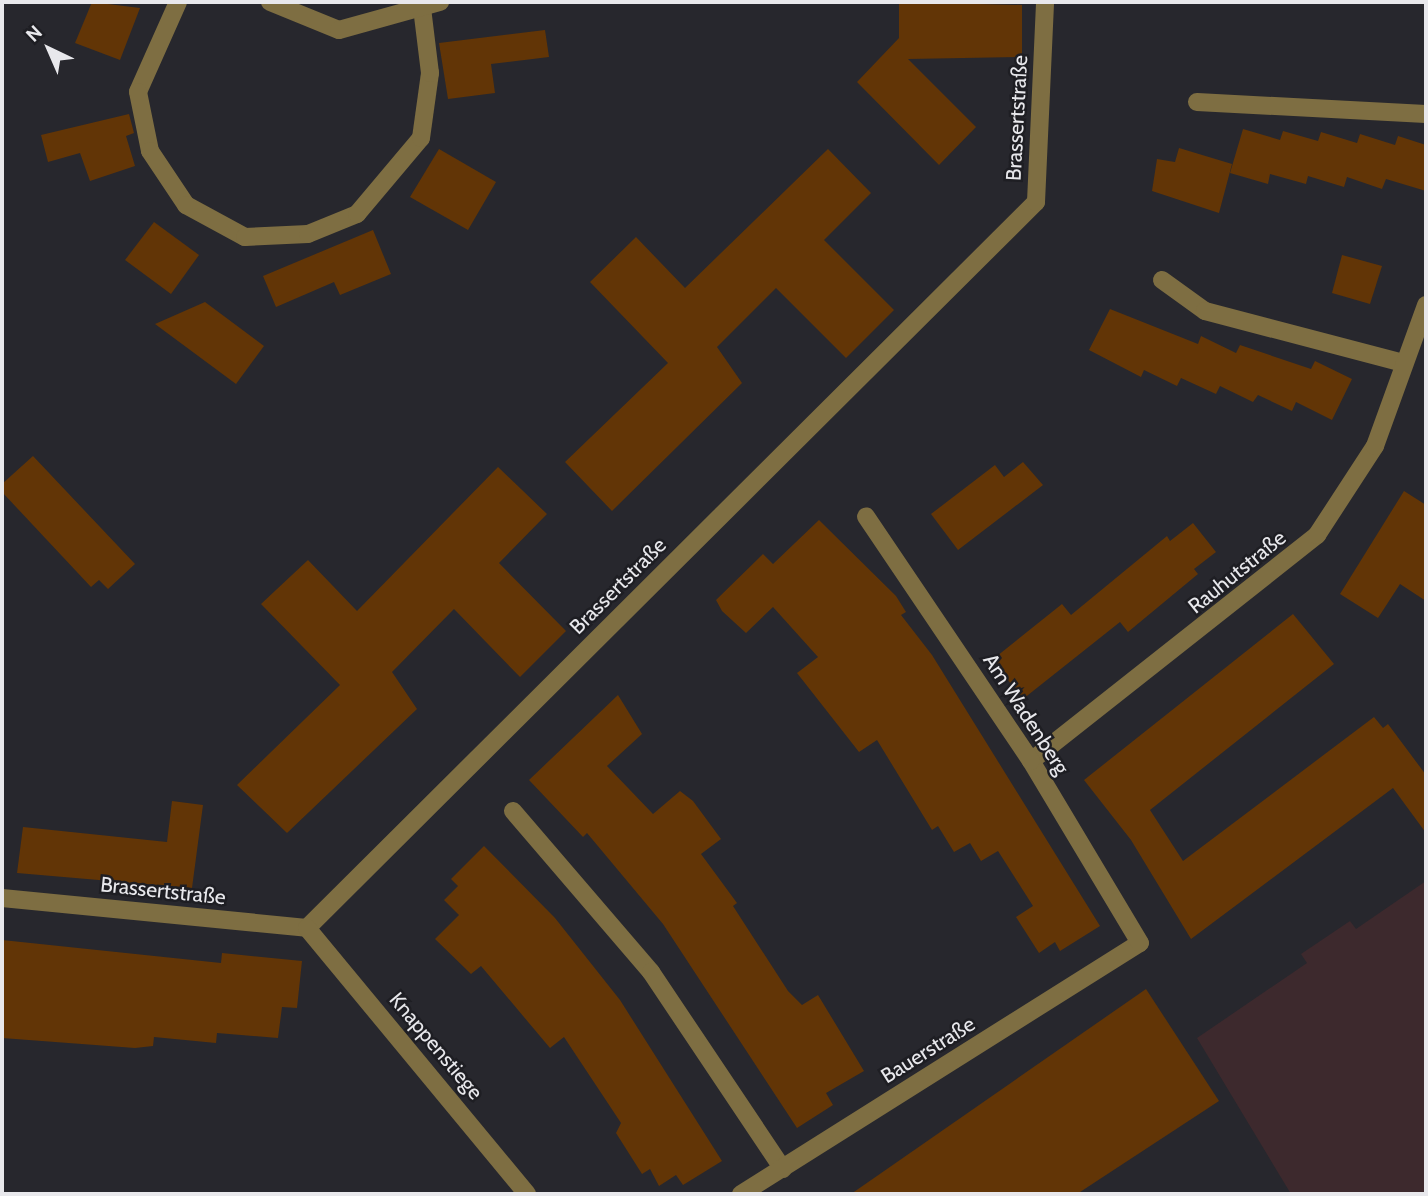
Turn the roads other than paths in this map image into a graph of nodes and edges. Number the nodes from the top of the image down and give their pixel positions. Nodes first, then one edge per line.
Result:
1 (178, 2) edge
2 (270, 2) edge
3 (440, 2) edge
4 (1045, 2) edge
5 (422, 8) junction
6 (1197, 102) dead end
7 (1426, 114) edge
8 (1163, 280) dead end
9 (1426, 304) edge
10 (1403, 363) junction
11 (866, 516) dead end
12 (1031, 761) junction
13 (513, 811) dead end
14 (2, 898) edge
15 (307, 928) junction
16 (1140, 943) joint
17 (783, 1168) junction
18 (527, 1194) edge
19 (741, 1194) edge

1 - 5 street
2 - 5 street
3 - 5 street
4 - 15 street, Brassertstraße
6 - 7 street
8 - 10 street
9 - 10 street, Rauhutstraße
10 - 12 street, Rauhutstraße
11 - 12 street, Am Wadenberg
12 - 16 street, Am Wadenberg
13 - 17 street
14 - 15 street, Brassertstraße
15 - 18 street, Knappenstiege
16 - 17 street, Bauerstraße
17 - 19 street, Bauerstraße

